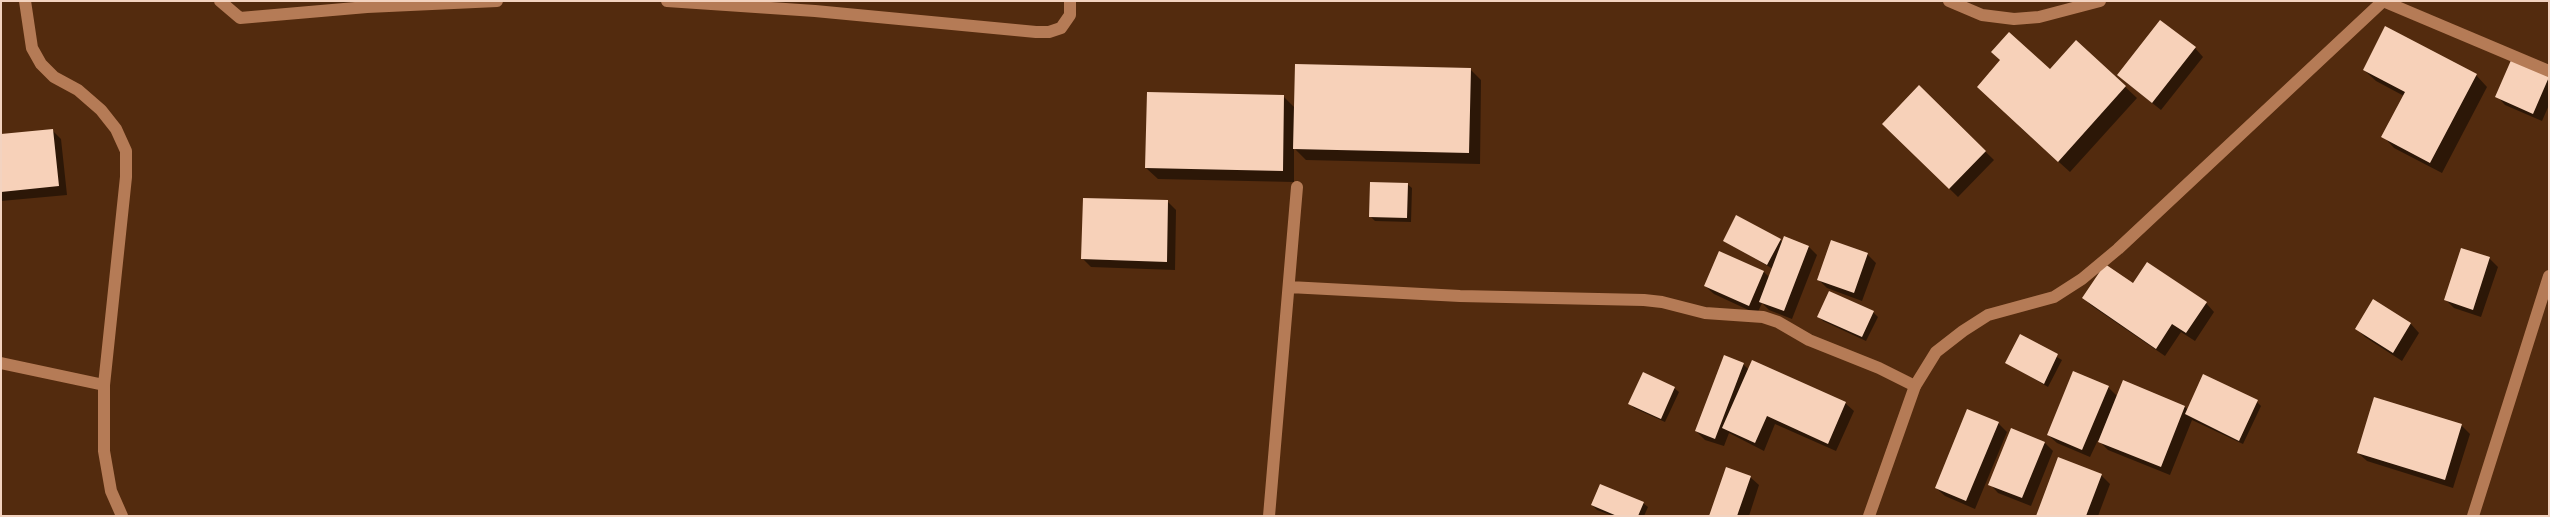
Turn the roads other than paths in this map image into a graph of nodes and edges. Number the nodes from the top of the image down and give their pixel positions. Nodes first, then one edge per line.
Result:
1 (25, 1) edge
2 (220, 1) edge
3 (497, 1) edge
4 (667, 1) edge
5 (1070, 1) edge
6 (1949, 1) edge
7 (2100, 1) edge
8 (2383, 1) edge
9 (2549, 71) edge
10 (1297, 187) dead end
11 (2549, 277) edge
12 (1289, 287) junction
13 (1, 362) edge
14 (104, 385) junction
15 (1915, 386) junction
16 (122, 516) edge
17 (1270, 516) edge
18 (1869, 516) edge
19 (2472, 516) edge

1 - 14 street
2 - 3 street
4 - 5 street
6 - 7 street
8 - 9 street
8 - 15 street
10 - 12 street
11 - 19 street
12 - 15 street
12 - 17 street
13 - 14 street
14 - 16 street
15 - 18 street

